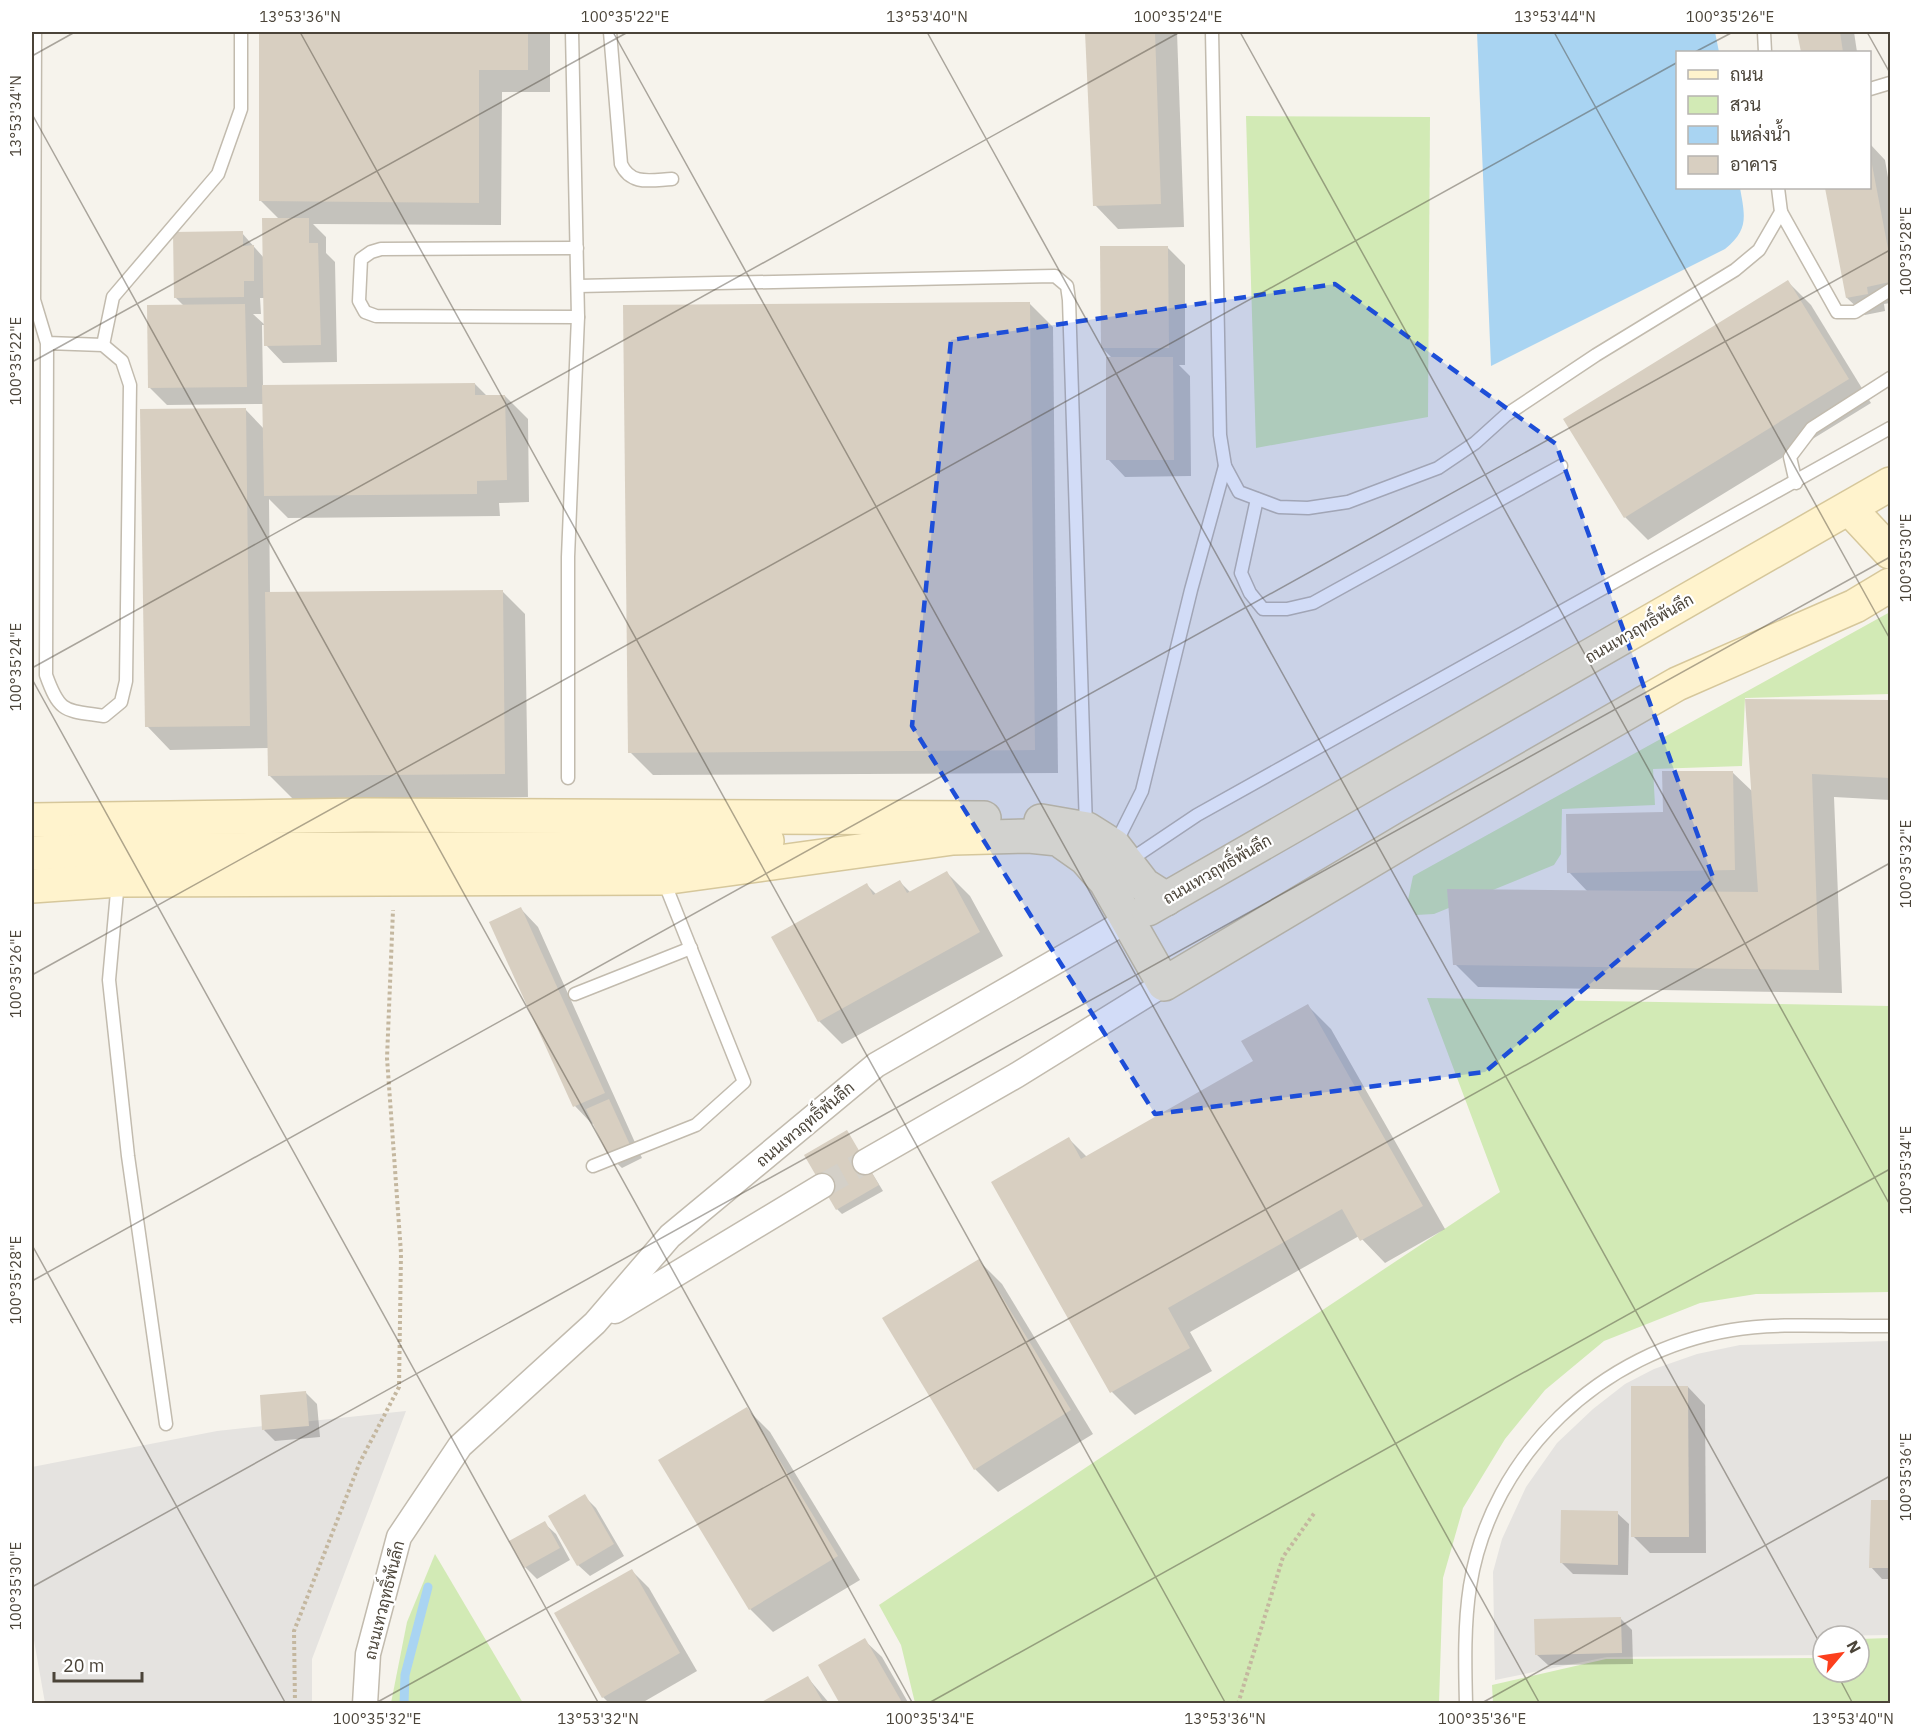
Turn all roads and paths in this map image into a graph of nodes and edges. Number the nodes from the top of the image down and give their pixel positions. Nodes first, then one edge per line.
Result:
1 (35, 32) edge
2 (241, 32) edge
3 (572, 32) edge
4 (610, 32) edge
5 (1212, 32) edge
6 (1764, 32) edge
7 (1765, 51) edge
8 (1890, 83) edge
9 (1871, 88) edge
10 (672, 179) dead end
11 (1778, 189) edge
12 (1781, 212) junction
13 (577, 248) junction
14 (578, 286) junction
15 (1890, 290) edge
16 (578, 317) junction
17 (48, 343) junction
18 (103, 345) junction
19 (1890, 378) edge
20 (1890, 428) edge
21 (1225, 466) junction
22 (1562, 466) dead end
23 (1796, 483) junction
24 (1890, 484) edge
25 (1257, 499) junction
26 (1849, 508) junction
27 (1890, 552) edge
28 (1890, 585) edge
29 (567, 778) dead end
30 (952, 816) junction
31 (32, 820) edge
32 (1086, 830) junction
33 (32, 853) edge
34 (1120, 854) junction
35 (663, 878) junction
36 (395, 879) junction
37 (118, 880) junction
38 (32, 886) edge
39 (1166, 899) junction
40 (1128, 920) junction
41 (691, 948) junction
42 (1164, 984) junction
43 (575, 994) dead end
44 (865, 1162) tunnel mouth
45 (593, 1166) dead end
46 (822, 1186) tunnel mouth
47 (596, 1323) junction
48 (1890, 1326) edge
49 (166, 1424) dead end
50 (1315, 1512) dead end
51 (295, 1704) edge
52 (365, 1704) edge
53 (1238, 1704) edge
54 (1466, 1704) edge

1 - 17 lane
2 - 18 lane
3 - 13 lane
4 - 10 lane
5 - 21 lane
6 - 7 lane
8 - 9 lane
11 - 12 lane
12 - 15 lane
12 - 25 lane
13 - 14 lane
13 - 16 lane
14 - 16 lane
14 - 32 lane
16 - 29 lane
17 - 18 lane
17 - 18 lane
19 - 23 lane
20 - 23 lane
21 - 25 lane
21 - 34 lane
22 - 25 lane
23 - 34 lane
24 - 26 street, ถนนเทวฤทธิ์พันลึก
26 - 27 street
26 - 39 street, ถนนเทวฤทธิ์พันลึก
28 - 42 street
30 - 31 street
30 - 32 street
30 - 33 street
32 - 34 street
34 - 39 street
35 - 36 street
35 - 40 street
35 - 41 lane
36 - 37 street
36 - 51 path
37 - 38 street
37 - 49 lane
39 - 40 street, ถนนเทวฤทธิ์พันลึก
40 - 42 street
40 - 47 street, ถนนเทวฤทธิ์พันลึก
41 - 43 lane
41 - 45 lane
42 - 44 street
46 - 47 street, ถนนเทวฤทธิ์พันลึก
47 - 52 street, ถนนเทวฤทธิ์พันลึก
48 - 54 lane
50 - 53 path

